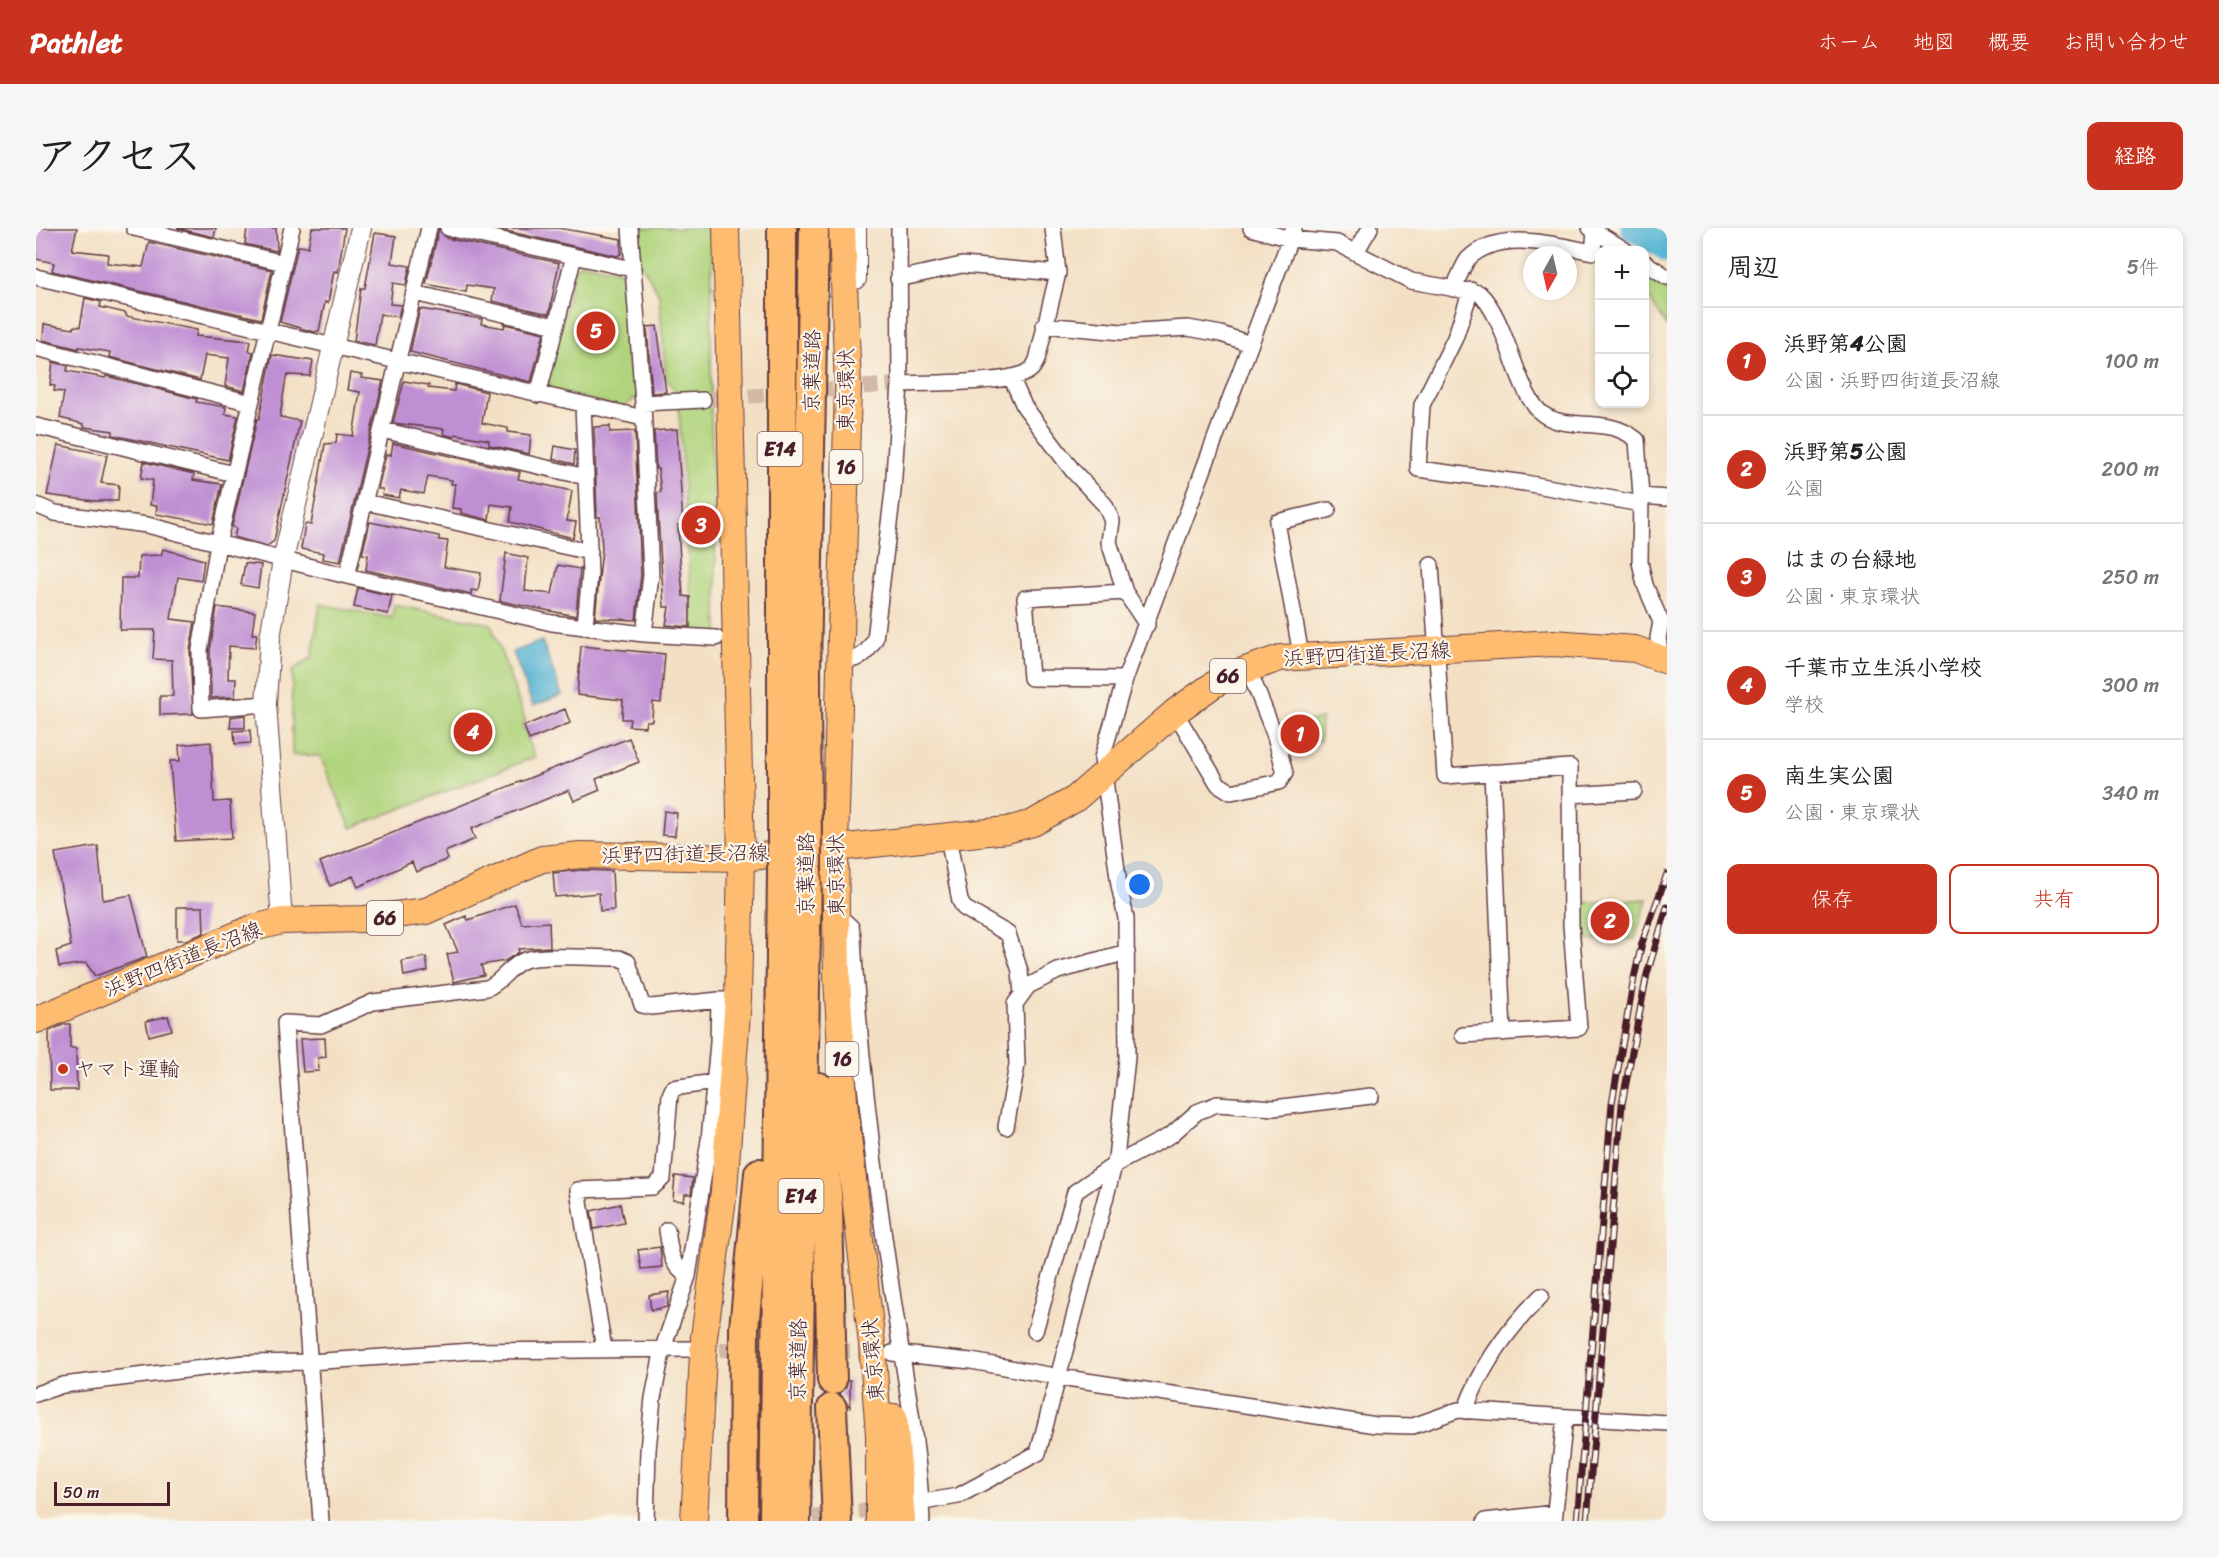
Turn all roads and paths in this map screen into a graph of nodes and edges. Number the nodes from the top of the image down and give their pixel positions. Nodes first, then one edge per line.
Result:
1 (134, 228) edge
2 (292, 228) edge
3 (361, 228) edge
4 (429, 228) edge
5 (448, 228) edge
6 (630, 228) edge
7 (726, 228) edge
8 (782, 228) edge
9 (814, 228) edge
10 (842, 228) edge
11 (856, 228) edge
12 (899, 228) edge
13 (1053, 228) edge
14 (1251, 228) edge
15 (1370, 228) edge
16 (1592, 230) edge
17 (1292, 234) edge
18 (1618, 246) edge
19 (1356, 252) junction
20 (574, 256) junction
21 (284, 263) junction
22 (1649, 265) edge
23 (632, 269) junction
24 (1058, 273) junction
25 (1667, 276) edge
26 (36, 277) edge
27 (898, 279) junction
28 (1453, 289) junction
29 (1471, 290) junction
30 (414, 293) junction
31 (1044, 325) junction
32 (556, 326) junction
33 (269, 332) junction
34 (1250, 344) junction
35 (333, 347) junction
36 (36, 348) edge
37 (398, 362) junction
38 (1011, 376) junction
39 (900, 384) junction
40 (848, 388) junction
41 (538, 395) junction
42 (703, 400) tunnel mouth
43 (251, 403) junction
44 (583, 405) junction
45 (643, 410) junction
46 (36, 426) edge
47 (382, 430) junction
48 (234, 474) junction
49 (586, 477) junction
50 (1667, 498) edge
51 (1641, 500) junction
52 (364, 502) junction
53 (36, 505) edge
54 (1328, 510) dead end
55 (218, 544) junction
56 (590, 552) junction
57 (283, 560) junction
58 (1431, 565) dead end
59 (348, 576) junction
60 (1125, 592) junction
61 (1664, 621) edge
62 (585, 625) junction
63 (1147, 625) junction
64 (644, 634) junction
65 (716, 638) dead end
66 (1436, 651) junction
67 (1301, 655) junction
68 (1664, 659) edge
69 (841, 660) junction
70 (1248, 668) junction
71 (794, 670) junction
72 (1125, 679) junction
73 (266, 704) junction
74 (1175, 712) junction
75 (1492, 772) junction
76 (1102, 775) junction
77 (1634, 791) dead end
78 (1571, 795) junction
79 (948, 837) junction
80 (835, 847) junction
81 (741, 858) junction
82 (795, 872) junction
83 (781, 909) junction
84 (837, 914) junction
85 (282, 921) junction
86 (806, 945) junction
87 (1126, 952) junction
88 (1022, 994) junction
89 (728, 999) junction
90 (36, 1020) edge
91 (1503, 1033) junction
92 (1463, 1035) dead end
93 (714, 1082) junction
94 (1371, 1096) dead end
95 (1006, 1127) dead end
96 (1114, 1165) junction
97 (667, 1230) dead end
98 (866, 1270) junction
99 (688, 1276) junction
100 (1541, 1296) dead end
101 (1035, 1331) dead end
102 (663, 1348) junction
103 (689, 1348) tunnel mouth
104 (604, 1349) junction
105 (897, 1353) junction
106 (309, 1362) junction
107 (1060, 1377) junction
108 (832, 1380) dead end
109 (36, 1394) edge
110 (832, 1408) dead end
111 (1465, 1411) junction
112 (1565, 1417) junction
113 (1667, 1423) edge
114 (912, 1509) edge
115 (834, 1514) edge
116 (1555, 1517) edge
117 (742, 1518) edge
118 (321, 1521) edge
119 (646, 1521) edge
120 (693, 1521) edge
121 (774, 1521) edge
122 (796, 1521) edge
123 (879, 1521) edge
124 (922, 1521) edge
125 (1485, 1521) edge

1 - 21 street
2 - 21 street
3 - 35 street
4 - 30 street
5 - 20 street
6 - 23 street
7 - 81 main road
8 - 71 highway, 京葉道路 / E14
9 - 71 highway, 京葉道路 / E14
10 - 40 main road, 東京環状 / 16
11 - 40 street
12 - 27 street
13 - 24 street
14 - 17 street
15 - 19 street
16 - 18 street
16 - 28 street
17 - 19 street
17 - 34 street
19 - 28 street
20 - 23 street
20 - 32 street
21 - 33 street
22 - 25 street
23 - 45 street
24 - 27 street
24 - 31 street
26 - 33 street
27 - 39 street
28 - 29 street
29 - 51 street
29 - 51 street
30 - 32 street
30 - 37 street
31 - 34 street
31 - 38 street
32 - 41 street
33 - 35 street
33 - 43 street
34 - 63 street
35 - 37 street
35 - 57 street
36 - 43 street
37 - 41 street
37 - 47 street
38 - 39 street
38 - 60 street
39 - 69 street
40 - 69 main road, 東京環状 / 16
41 - 44 street
42 - 45 street
43 - 48 street
44 - 45 street
44 - 49 street
45 - 64 street
46 - 48 street
47 - 49 street
47 - 52 street
48 - 55 street
49 - 56 street
50 - 51 street
51 - 61 street
52 - 56 street
52 - 59 street
53 - 55 street
54 - 67 street
55 - 57 street
55 - 73 street
56 - 62 street
57 - 59 street
57 - 73 street
58 - 66 street
59 - 62 street
60 - 63 street
60 - 72 street
61 - 68 street
62 - 64 street
63 - 72 street
64 - 65 street
66 - 67 main road, 浜野四街道長沼線 / 66
66 - 68 main road, 浜野四街道長沼線 / 66
66 - 75 street
67 - 70 main road, 浜野四街道長沼線 / 66
69 - 80 main road, 東京環状 / 16
70 - 74 main road, 浜野四街道長沼線 / 66
70 - 74 street
71 - 82 highway, 京葉道路 / E14, bridge
72 - 76 street
73 - 85 street
74 - 76 main road, 浜野四街道長沼線 / 66
75 - 78 street
75 - 91 street
76 - 79 main road, 浜野四街道長沼線 / 66
76 - 87 street
77 - 78 street
78 - 91 street
79 - 80 main road, 浜野四街道長沼線 / 66
79 - 88 street
80 - 81 main road, 浜野四街道長沼線 / 66
80 - 84 main road, 東京環状 / 16
81 - 85 main road, 浜野四街道長沼線 / 66
81 - 89 main road
82 - 83 highway, 京葉道路 / E14
82 - 86 highway, 京葉道路 / E14
83 - 117 highway
83 - 121 highway, 京葉道路 / E14
84 - 98 main road, 東京環状 / 16
84 - 105 street
85 - 90 main road, 浜野四街道長沼線 / 66
86 - 108 highway
86 - 122 highway, 京葉道路 / E14
87 - 88 street
87 - 96 street
88 - 95 street
89 - 93 street
89 - 106 street
89 - 120 main road
91 - 92 street
93 - 99 street
93 - 104 street
94 - 96 street
96 - 101 street
96 - 107 street
97 - 99 street
98 - 114 main road
98 - 123 main road, 東京環状 / 16
99 - 102 street
100 - 111 street
102 - 103 street
102 - 104 street
102 - 119 street
104 - 106 street
105 - 107 street
105 - 114 street
106 - 109 street
106 - 118 street
107 - 111 street
107 - 114 street
110 - 115 highway
111 - 112 street
112 - 113 street
112 - 116 street
114 - 124 street
116 - 125 street

